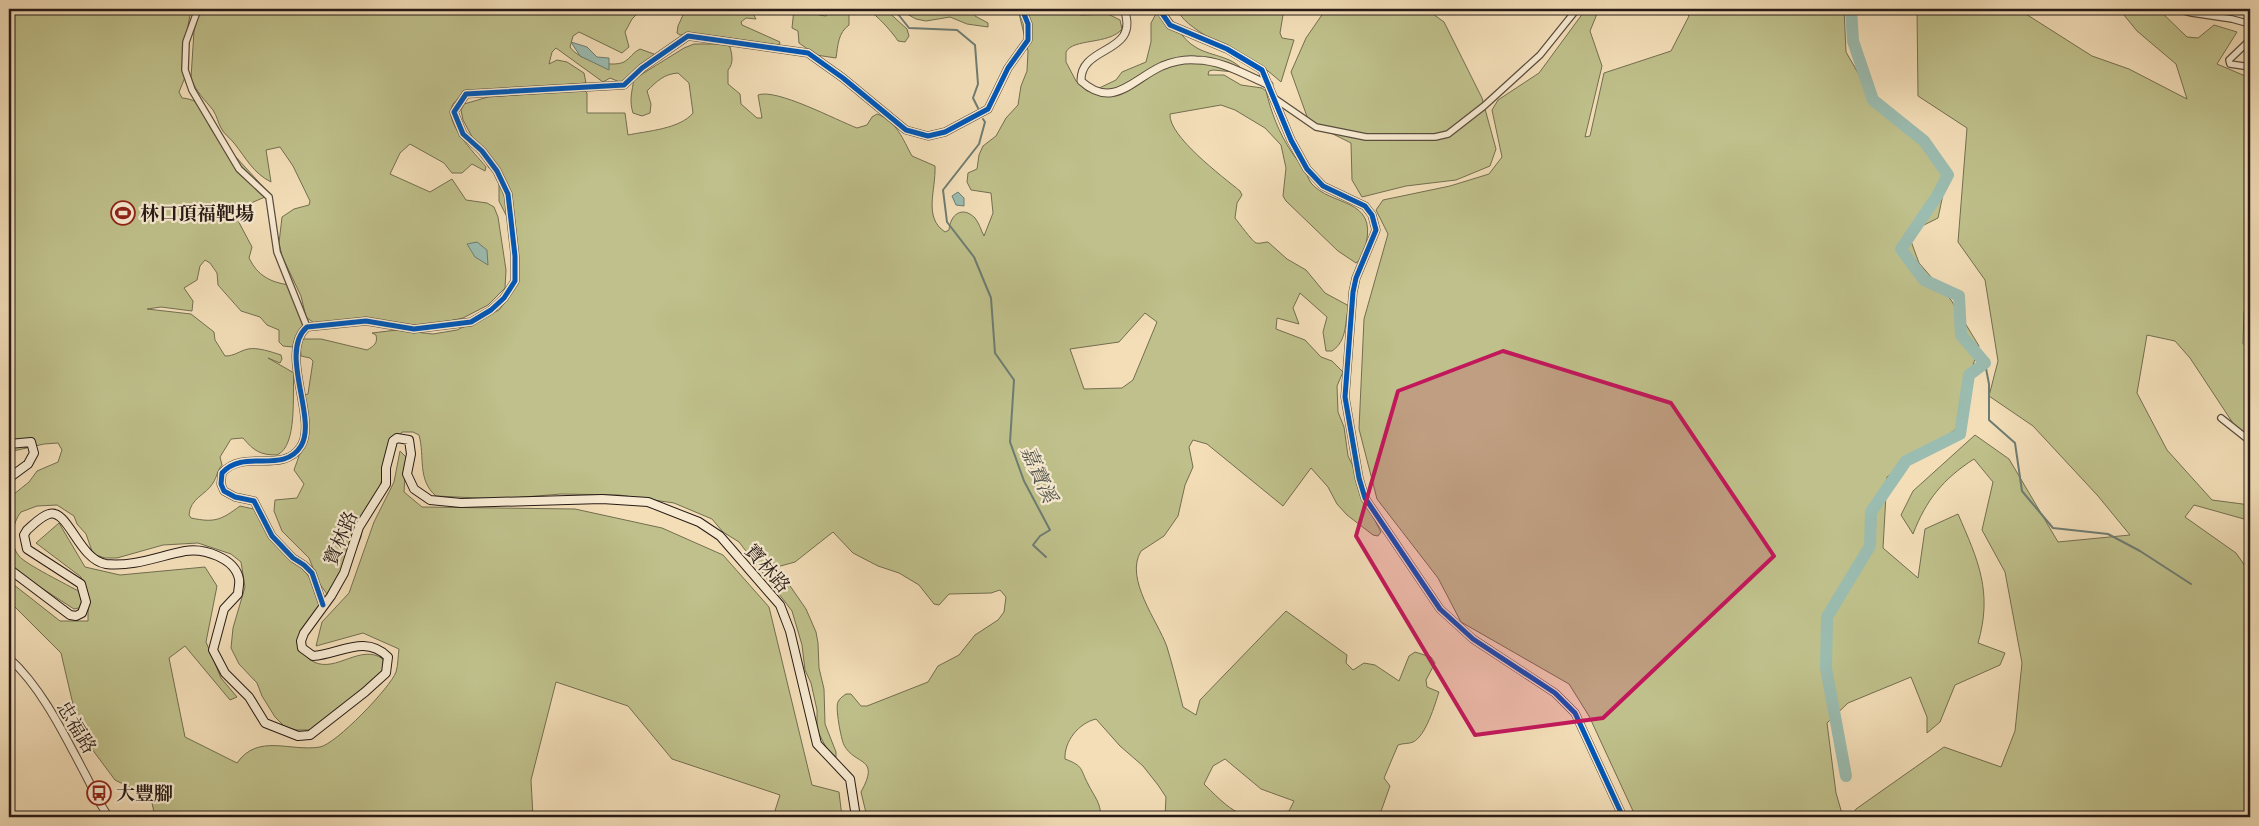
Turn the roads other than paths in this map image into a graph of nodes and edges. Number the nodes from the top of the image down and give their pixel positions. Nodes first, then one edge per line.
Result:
1 (198, 9) edge
2 (1022, 9) edge
3 (1124, 9) edge
4 (1160, 9) edge
5 (1577, 9) edge
6 (2176, 9) edge
7 (2250, 24) edge
8 (2250, 40) edge
9 (2250, 67) edge
10 (1268, 85) junction
11 (1274, 98) junction
12 (307, 327) junction
13 (2221, 418) dead end
14 (2250, 440) edge
15 (9, 444) edge
16 (9, 478) edge
17 (9, 569) edge
18 (323, 605) junction
19 (9, 658) edge
20 (109, 817) edge
21 (856, 817) edge
22 (1623, 817) edge

1 - 12 street
2 - 12 street
3 - 10 street
4 - 10 street
5 - 11 street
6 - 7 street
8 - 9 street
10 - 11 street
11 - 22 street
12 - 18 street
13 - 14 street
15 - 16 main road
17 - 18 main road, 寶林路
18 - 21 main road, 寶林路
19 - 20 street, 忠福路

